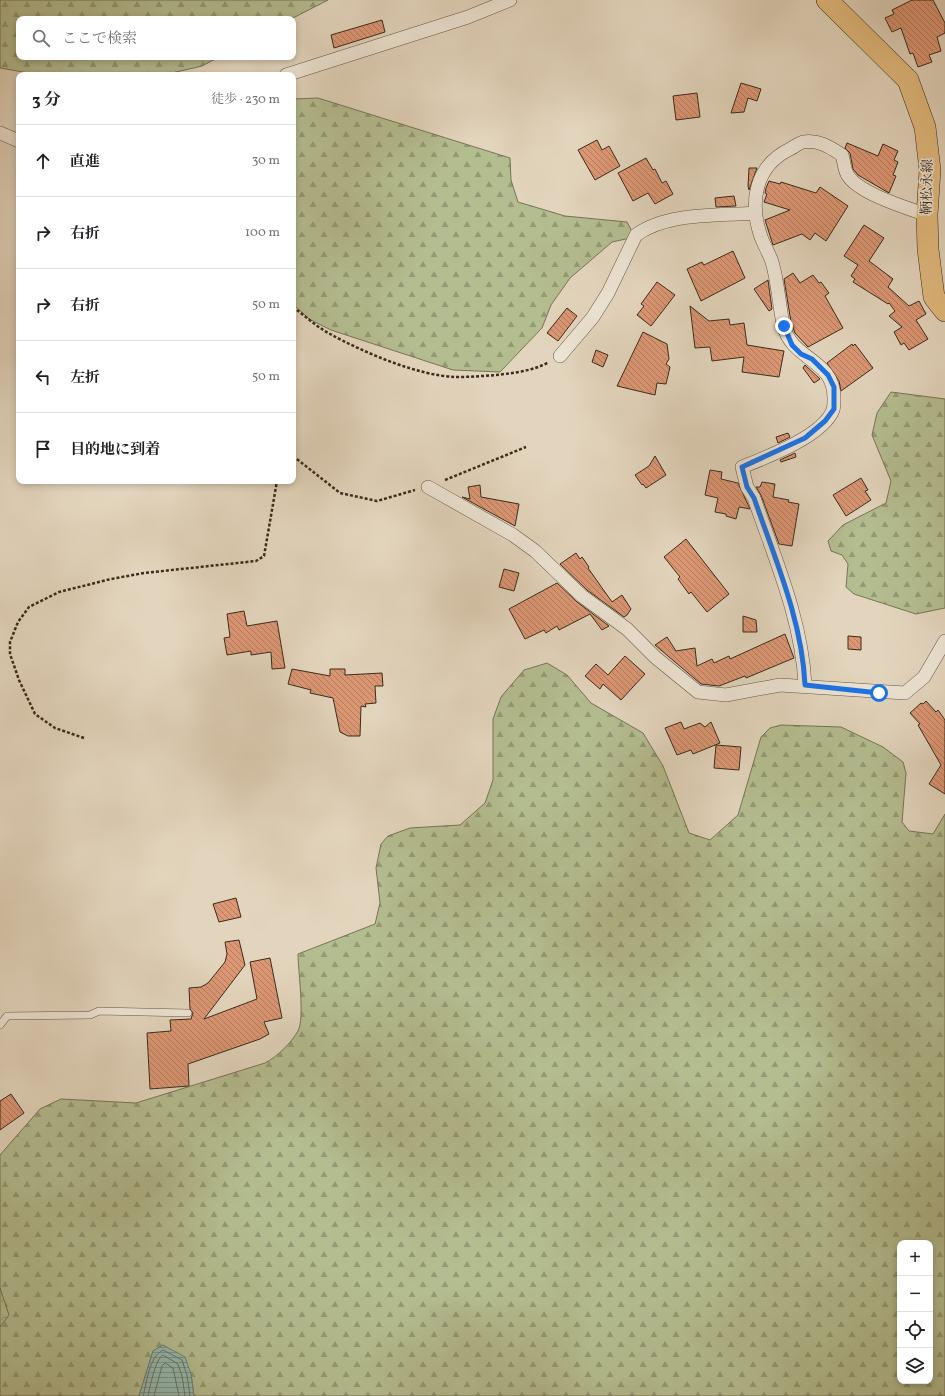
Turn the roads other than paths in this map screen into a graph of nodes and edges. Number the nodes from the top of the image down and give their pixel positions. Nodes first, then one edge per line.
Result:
1 (510, 0) edge
2 (827, 0) edge
3 (295, 72) edge
4 (0, 133) edge
5 (16, 140) edge
6 (756, 213) junction
7 (927, 215) junction
8 (945, 311) edge
9 (560, 356) road end
10 (428, 487) road end
11 (945, 641) edge
12 (805, 685) junction
13 (188, 1013) dead end
14 (0, 1026) edge

1 - 3 street
2 - 7 main road, 鞆松永線
4 - 5 street
6 - 7 street
6 - 9 street
6 - 12 street
7 - 8 main road, 鞆松永線
10 - 12 street
11 - 12 street
13 - 14 lane

